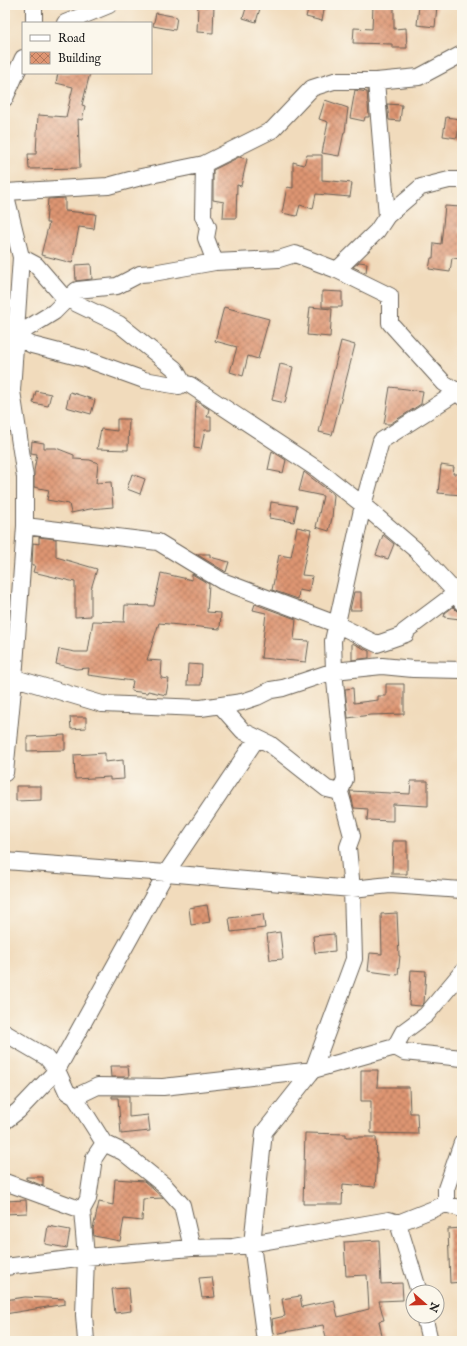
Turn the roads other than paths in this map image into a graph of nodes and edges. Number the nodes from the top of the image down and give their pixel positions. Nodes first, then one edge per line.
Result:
1 (34, 5) edge
2 (109, 5) edge
3 (34, 22) edge
4 (67, 22) edge
5 (462, 54) edge
6 (22, 60) edge
7 (376, 81) junction
8 (5, 98) edge
9 (204, 164) junction
10 (462, 180) edge
11 (5, 192) edge
12 (387, 216) junction
13 (21, 257) junction
14 (214, 262) junction
15 (337, 270) junction
16 (67, 298) junction
17 (10, 336) edge
18 (183, 383) junction
19 (461, 393) edge
20 (363, 505) junction
21 (25, 526) junction
22 (460, 595) edge
23 (336, 624) junction
24 (462, 670) edge
25 (334, 671) junction
26 (10, 677) edge
27 (220, 705) junction
28 (257, 738) junction
29 (5, 773) edge
30 (340, 792) junction
31 (5, 861) edge
32 (166, 873) junction
33 (352, 889) junction
34 (462, 890) edge
35 (462, 972) edge
36 (5, 1032) edge
37 (395, 1047) junction
38 (462, 1058) edge
39 (57, 1070) junction
40 (312, 1070) junction
41 (75, 1097) junction
42 (5, 1121) edge
43 (104, 1143) junction
44 (462, 1144) edge
45 (5, 1182) edge
46 (446, 1204) junction
47 (462, 1208) edge
48 (82, 1210) junction
49 (398, 1223) junction
50 (252, 1244) junction
51 (192, 1248) junction
52 (86, 1257) junction
53 (5, 1268) edge
54 (417, 1284) edge
55 (426, 1324) edge
56 (86, 1341) edge
57 (265, 1341) edge
58 (430, 1341) edge

1 - 3 street
2 - 4 street
5 - 7 street
6 - 8 street
7 - 9 street
7 - 12 street
9 - 11 street
9 - 14 street
10 - 12 street
11 - 13 street
12 - 15 street
13 - 16 street
13 - 17 street
14 - 15 street
14 - 16 street
15 - 19 street
16 - 17 street
16 - 18 street
17 - 18 street
17 - 21 street
18 - 20 street
19 - 20 street
20 - 22 street
20 - 23 street
21 - 23 street
21 - 26 street
22 - 23 street
23 - 25 street
24 - 25 street
25 - 27 street
25 - 30 street
26 - 27 street
26 - 29 street
27 - 28 street
28 - 30 street
28 - 32 street
30 - 33 street
31 - 32 street
32 - 33 street
32 - 39 street
33 - 34 street
33 - 40 street
35 - 37 street
36 - 39 street
37 - 38 street
37 - 40 street
39 - 41 street
39 - 42 street
40 - 41 street
40 - 50 street
41 - 43 street
43 - 48 street
43 - 51 street
44 - 46 street
45 - 48 street
46 - 47 street
46 - 49 street
48 - 52 street
49 - 50 street
49 - 54 street
50 - 51 street
50 - 57 street
51 - 52 street
52 - 53 street
52 - 56 street
55 - 58 street

